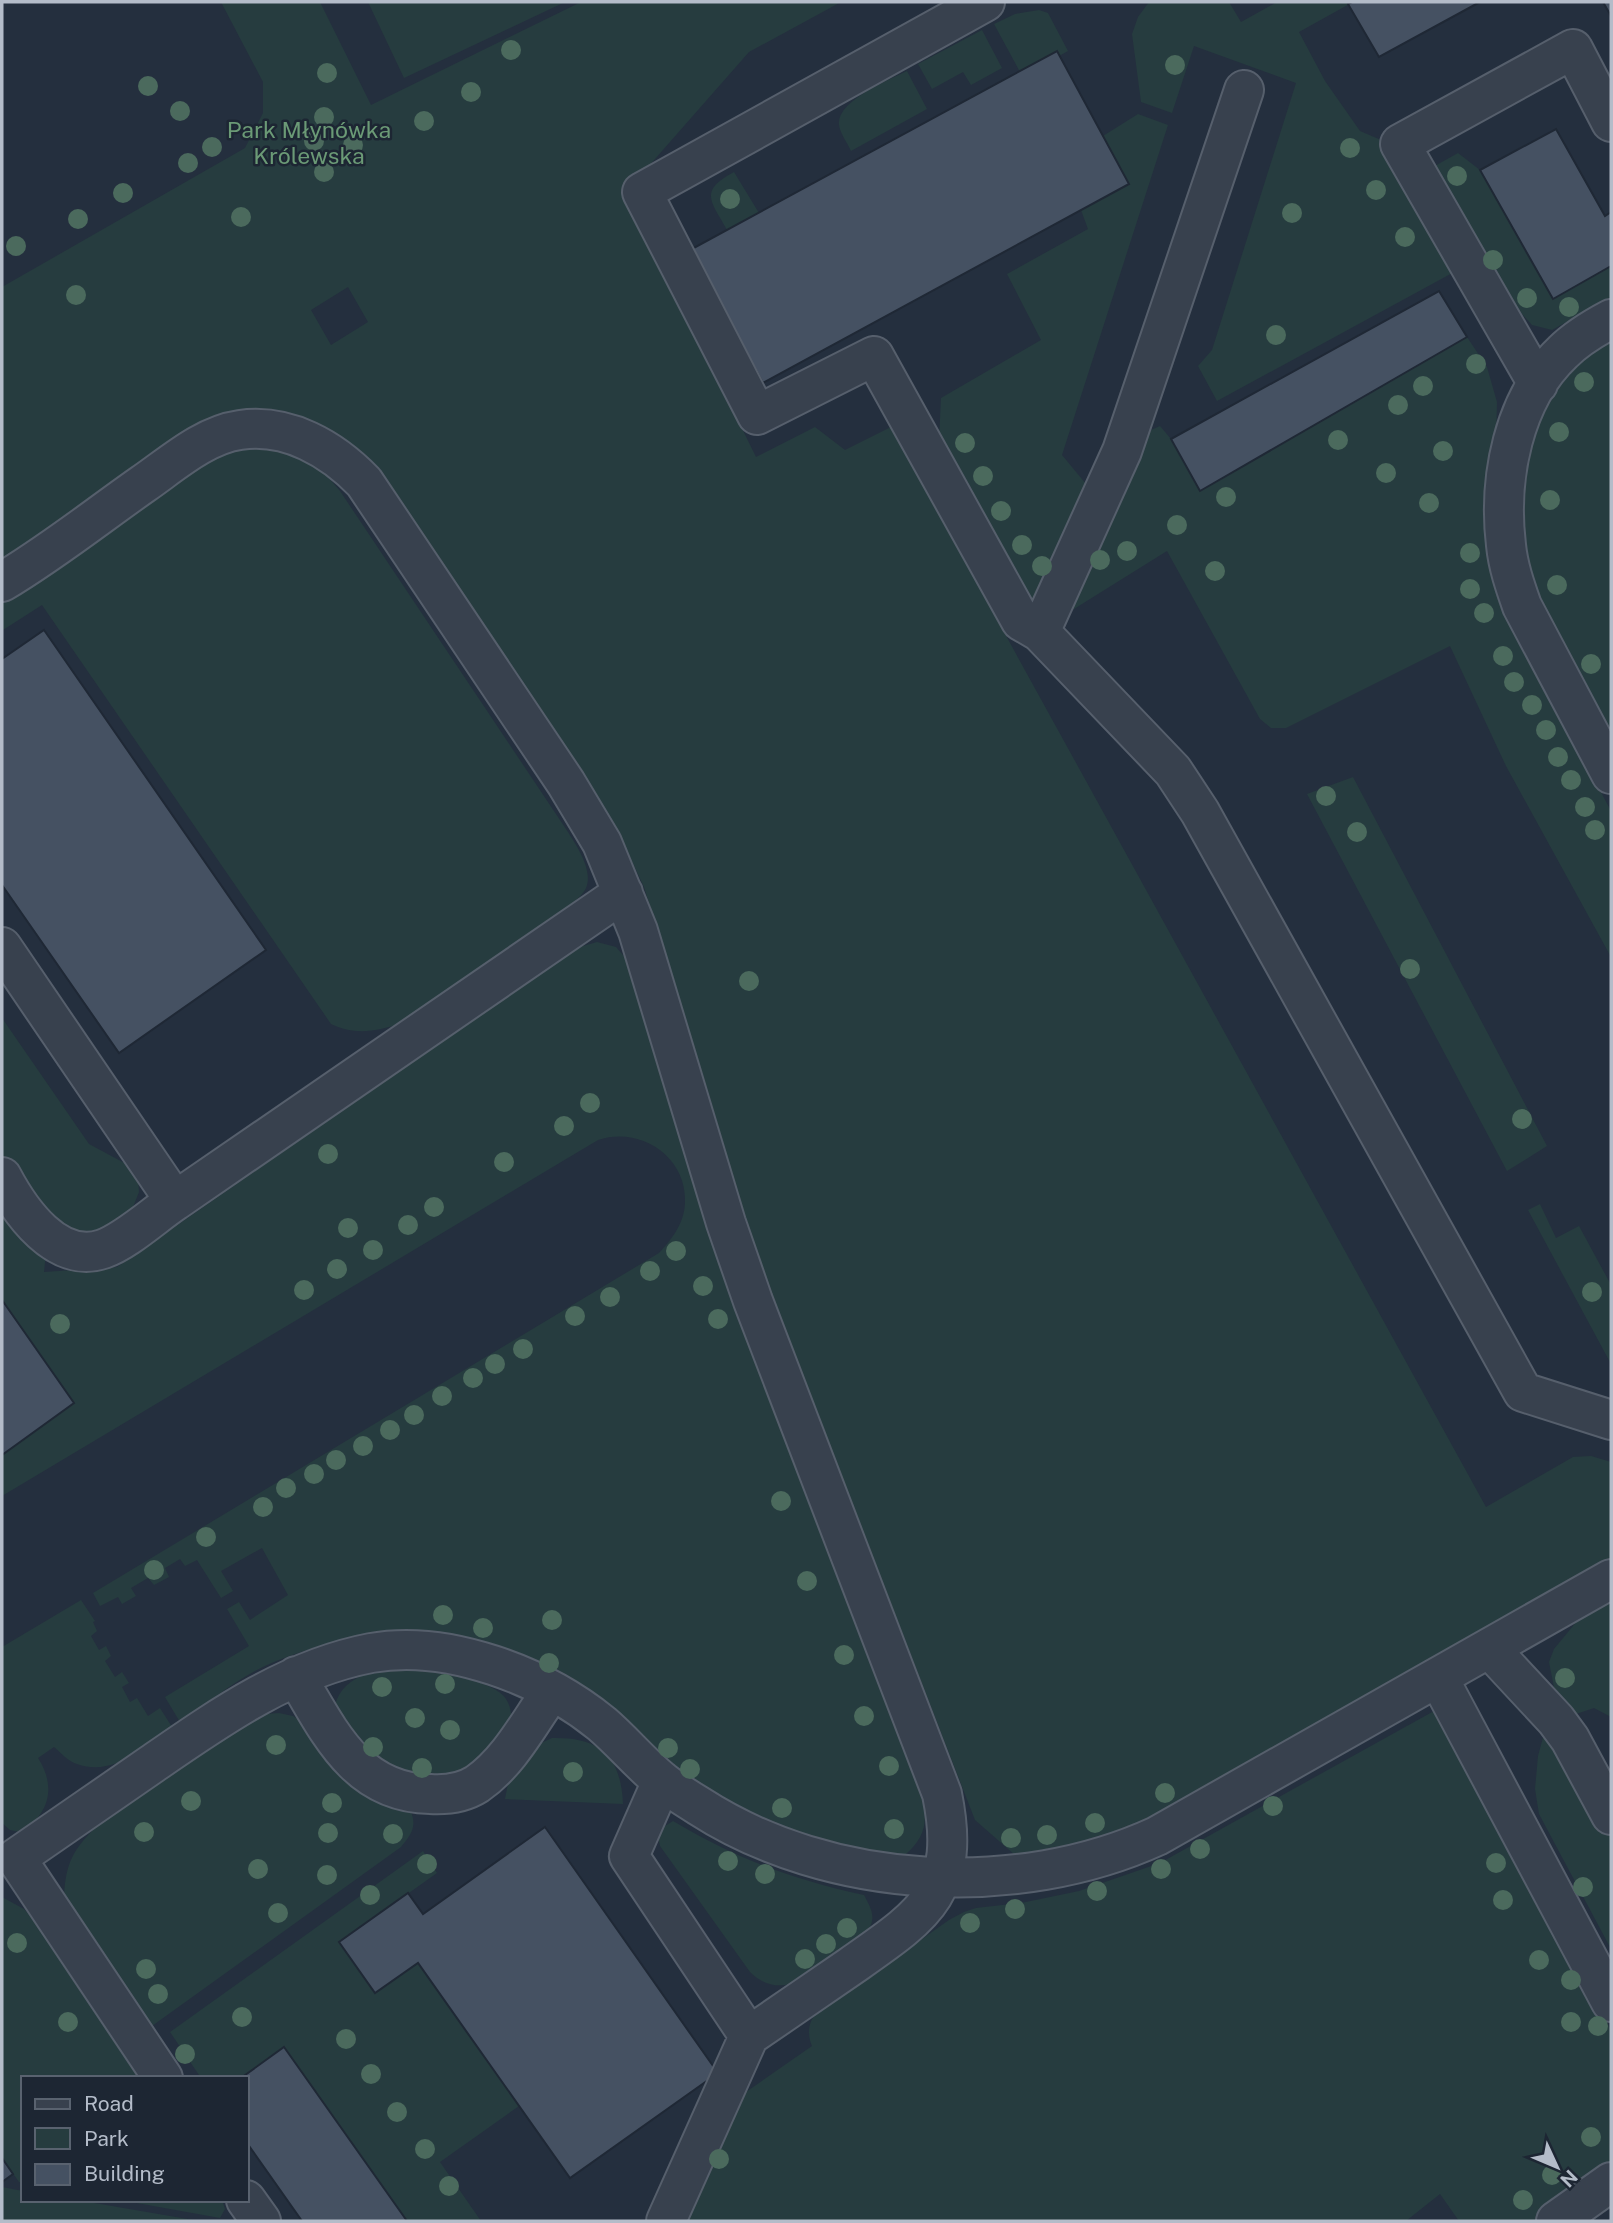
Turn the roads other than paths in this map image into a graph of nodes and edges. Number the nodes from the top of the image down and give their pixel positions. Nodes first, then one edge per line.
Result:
1 (985, 2) edge
2 (1244, 90) dead end
3 (1611, 122) edge
4 (1611, 319) edge
5 (1538, 384) junction
6 (2, 582) edge
7 (1040, 632) junction
8 (1611, 774) edge
9 (623, 893) junction
10 (2, 947) edge
11 (2, 1177) edge
12 (174, 1201) junction
13 (1611, 1420) edge
14 (1611, 1579) edge
15 (1490, 1649) junction
16 (296, 1676) junction
17 (1439, 1679) junction
18 (551, 1692) junction
19 (662, 1781) junction
20 (1611, 1815) edge
21 (9, 1861) edge
22 (942, 1876) junction
23 (1611, 2002) edge
24 (749, 2036) junction
25 (162, 2076) edge
26 (1611, 2182) edge
27 (666, 2221) edge
28 (1556, 2221) edge

1 - 7 lane
2 - 7 lane
3 - 5 lane
4 - 5 lane
5 - 8 lane
6 - 9 lane
7 - 13 lane
9 - 12 lane
9 - 22 lane
10 - 12 lane
11 - 12 lane
14 - 15 lane
15 - 17 lane
15 - 20 lane
16 - 18 lane
16 - 18 lane
16 - 21 lane
17 - 22 lane
17 - 23 lane
18 - 19 lane
19 - 22 lane
19 - 24 lane
21 - 25 lane
22 - 24 lane
24 - 27 lane
26 - 28 lane

